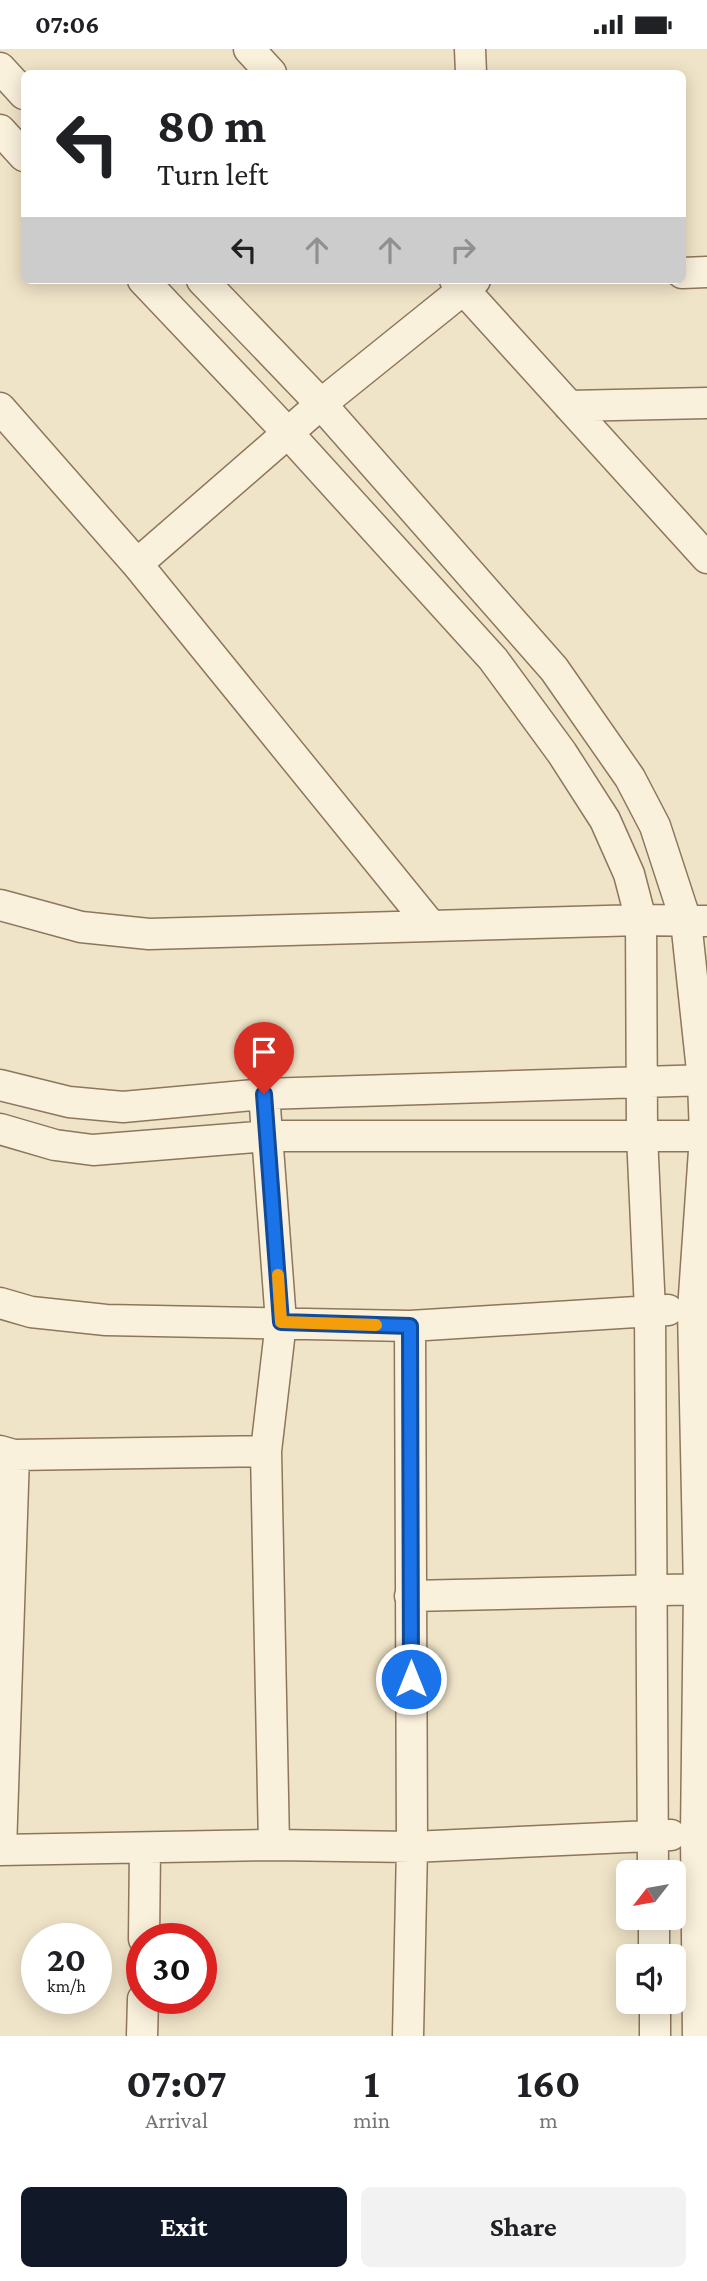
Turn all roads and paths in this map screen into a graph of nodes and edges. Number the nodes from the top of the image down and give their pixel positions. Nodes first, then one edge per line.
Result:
1 (249, 49) edge
2 (470, 49) edge
3 (0, 68) edge
4 (268, 70) edge
5 (471, 70) edge
6 (21, 91) edge
7 (0, 130) edge
8 (21, 153) edge
9 (707, 272) edge
10 (686, 273) edge
11 (146, 284) edge
12 (206, 284) edge
13 (466, 284) edge
14 (468, 284) edge
15 (707, 403) edge
16 (321, 404) junction
17 (569, 406) junction
18 (0, 408) edge
19 (287, 432) junction
20 (707, 558) edge
21 (137, 564) junction
22 (1, 909) edge
23 (640, 920) junction
24 (696, 921) edge
25 (431, 926) junction
26 (705, 1080) edge
27 (641, 1082) junction
28 (0, 1085) edge
29 (264, 1094) junction
30 (0, 1129) edge
31 (642, 1135) junction
32 (269, 1136) junction
33 (706, 1136) edge
34 (0, 1303) edge
35 (700, 1310) edge
36 (650, 1311) junction
37 (281, 1322) junction
38 (410, 1326) junction
39 (266, 1451) junction
40 (7, 1453) edge
41 (653, 1589) junction
42 (703, 1589) edge
43 (410, 1596) junction
44 (701, 1834) edge
45 (653, 1835) junction
46 (274, 1845) junction
47 (412, 1847) junction
48 (145, 1849) junction
49 (0, 1850) edge
50 (653, 1860) edge
51 (144, 1923) edge
52 (143, 2014) edge
53 (654, 2014) edge
54 (142, 2036) edge
55 (408, 2036) edge
56 (655, 2036) edge
57 (698, 2036) edge

1 - 4 street
2 - 5 street
3 - 6 street
7 - 8 street
9 - 10 street
11 - 19 street
12 - 16 street
13 - 16 street
14 - 17 street
15 - 17 street
16 - 19 street
16 - 24 street
17 - 20 street
18 - 21 street
19 - 21 street
19 - 23 street
21 - 25 street
22 - 25 street
23 - 24 street
23 - 25 street
23 - 27 street
24 - 26 street
26 - 27 street
26 - 33 street
27 - 29 street
27 - 31 street
28 - 29 street
29 - 32 street
30 - 32 street
31 - 32 street
31 - 33 street
31 - 36 street
32 - 37 street
33 - 35 street
34 - 37 street
35 - 36 street
35 - 42 street
36 - 38 street
36 - 41 street
37 - 38 street
37 - 39 street
38 - 43 street
39 - 40 street
39 - 46 street
40 - 49 street
41 - 42 street
41 - 43 street
41 - 45 street
42 - 44 street
43 - 47 street
44 - 45 street
44 - 57 street
45 - 47 street
45 - 50 street
46 - 47 street
46 - 48 street
47 - 55 street
48 - 49 street
48 - 51 street
52 - 54 street
53 - 56 street

